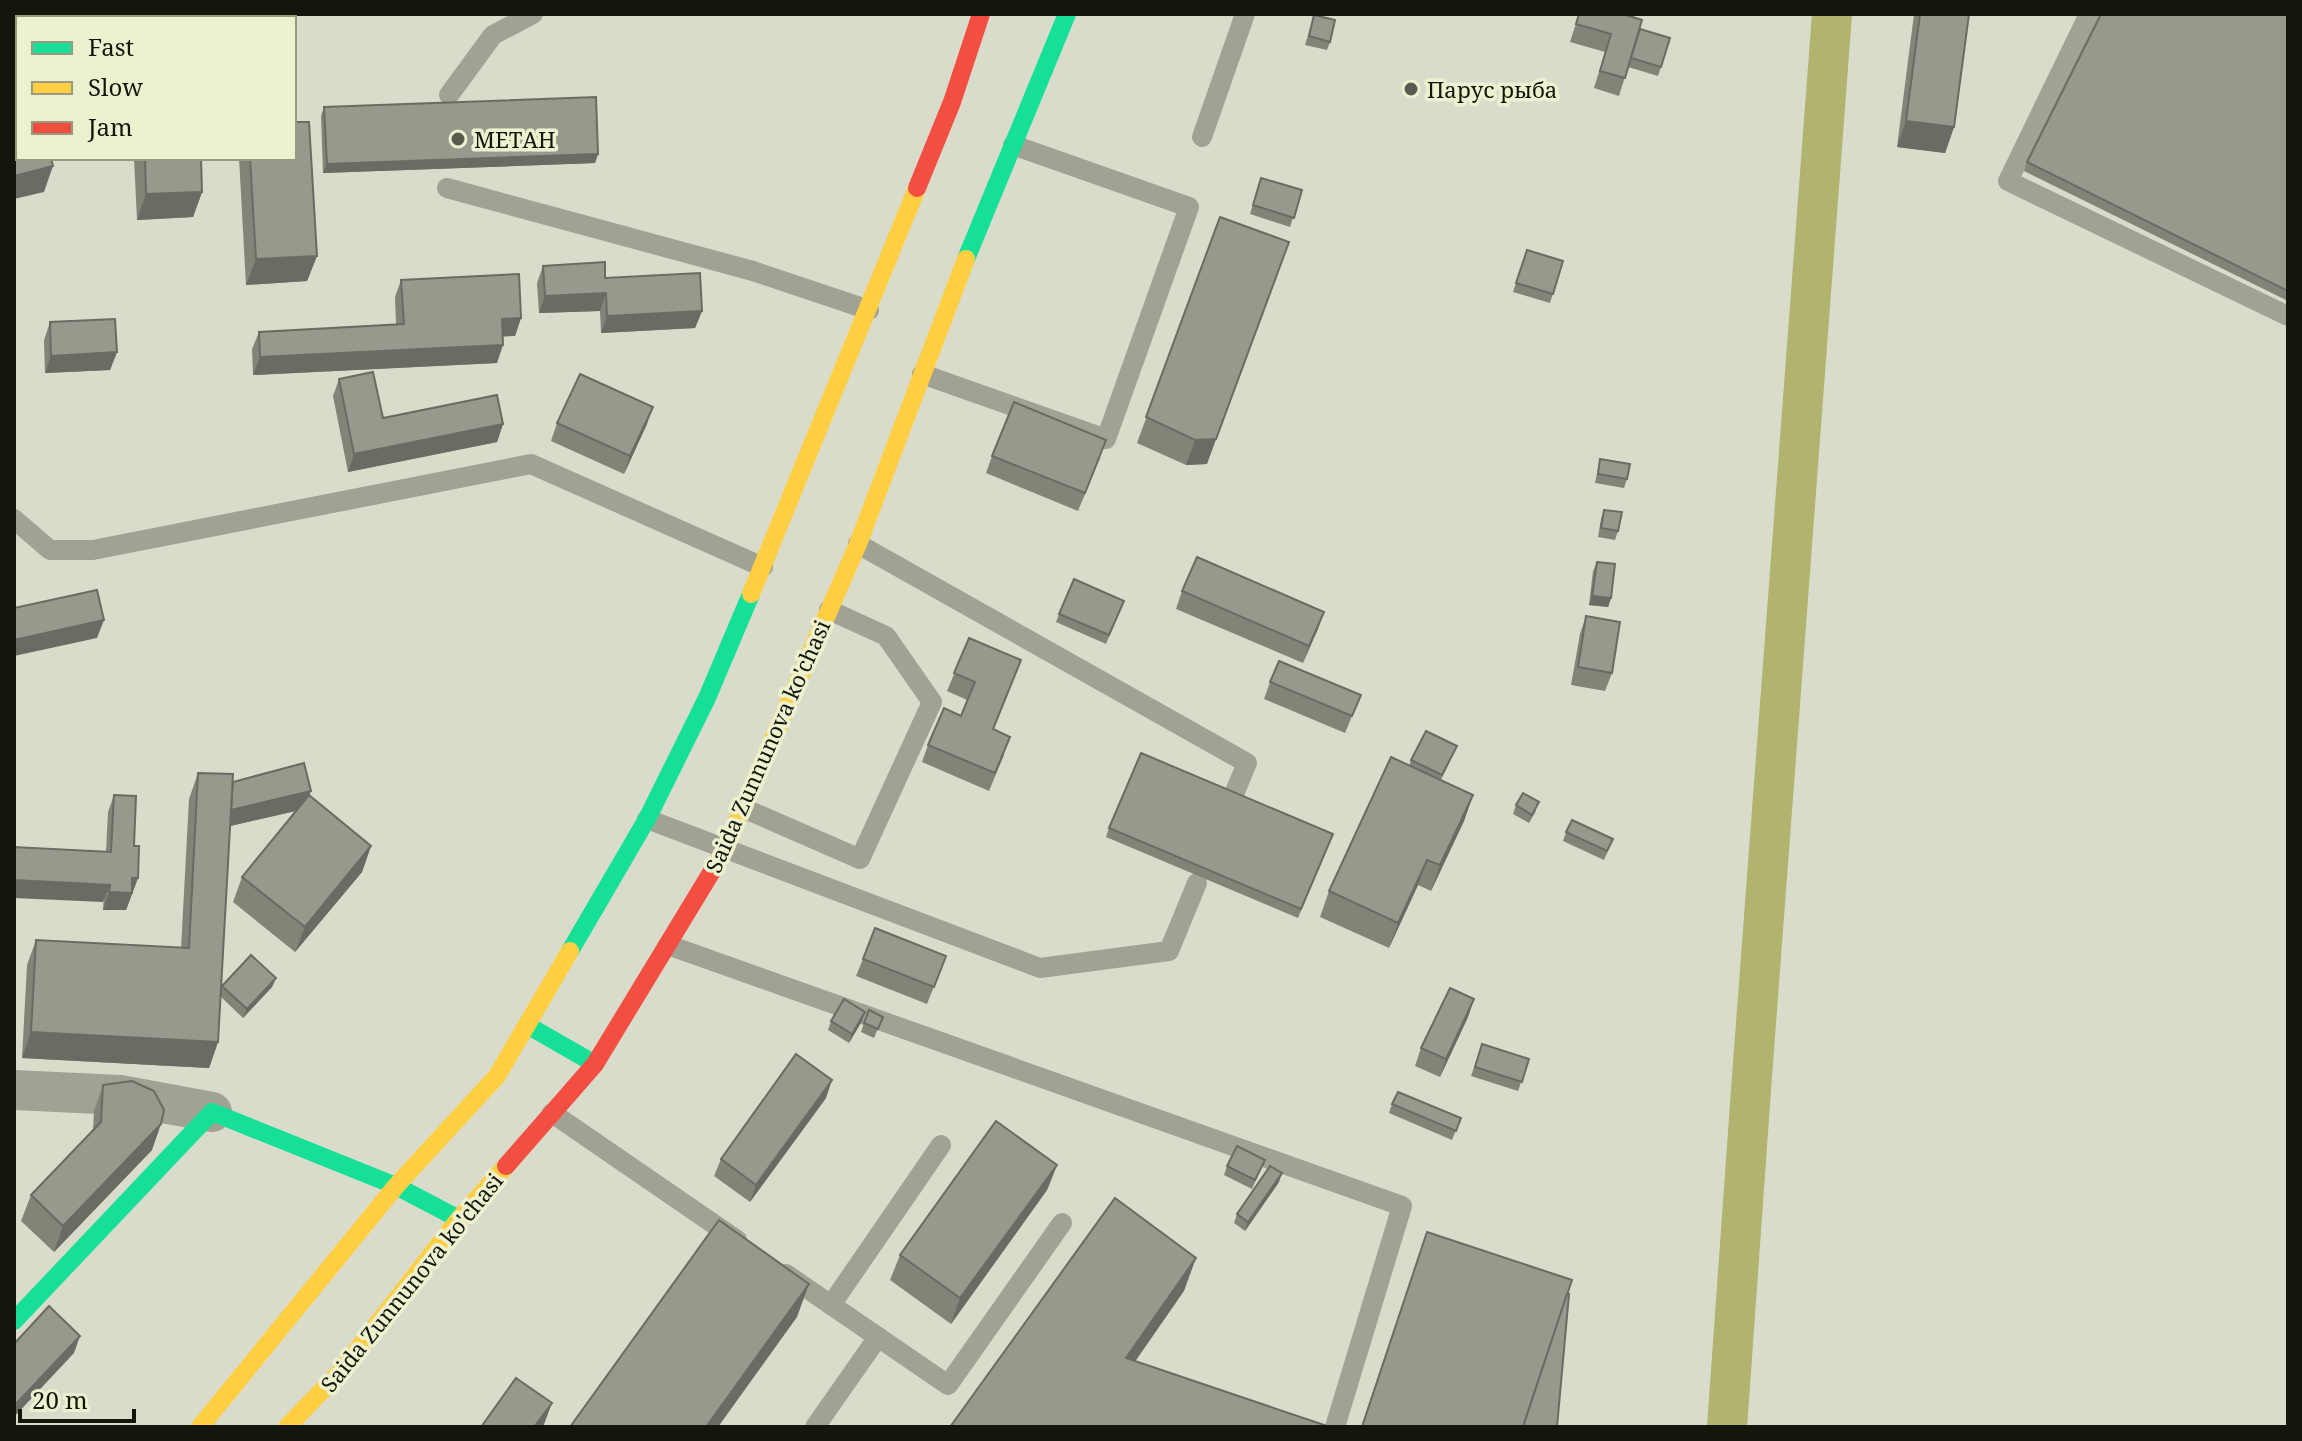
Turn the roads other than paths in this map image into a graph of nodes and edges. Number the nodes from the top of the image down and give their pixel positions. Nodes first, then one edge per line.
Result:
1 (533, 14) edge
2 (981, 14) edge
3 (1067, 14) edge
4 (1245, 14) edge
5 (2089, 14) edge
6 (449, 95) dead end
7 (1202, 137) dead end
8 (1013, 145) junction
9 (447, 188) dead end
10 (869, 310) junction
11 (2288, 316) edge
12 (922, 374) junction
13 (14, 519) edge
14 (858, 544) junction
15 (763, 567) junction
16 (829, 610) junction
17 (1234, 794) edge
18 (743, 808) junction
19 (647, 819) junction
20 (725, 849) junction
21 (1197, 883) dead end
22 (668, 945) junction
23 (527, 1025) junction
24 (595, 1064) junction
25 (14, 1090) edge
26 (212, 1112) junction
27 (552, 1113) junction
28 (941, 1145) dead end
29 (396, 1186) junction
30 (459, 1219) junction
31 (1062, 1223) dead end
32 (831, 1305) junction
33 (14, 1321) edge
34 (878, 1337) junction
35 (200, 1427) edge
36 (287, 1427) edge
37 (815, 1427) edge
38 (1335, 1427) edge

1 - 6 lane
2 - 10 main road
3 - 8 main road, Saida Zunnunova ko'chasi
4 - 7 lane
5 - 11 lane
8 - 12 main road, Saida Zunnunova ko'chasi
8 - 12 lane
9 - 10 lane
10 - 15 main road
12 - 14 main road, Saida Zunnunova ko'chasi
13 - 15 lane
14 - 16 main road, Saida Zunnunova ko'chasi
14 - 17 lane
15 - 19 main road
16 - 18 main road, Saida Zunnunova ko'chasi
16 - 18 lane
18 - 20 main road, Saida Zunnunova ko'chasi
19 - 20 lane
19 - 23 main road
20 - 21 lane
20 - 22 main road, Saida Zunnunova ko'chasi
22 - 24 main road, Saida Zunnunova ko'chasi
22 - 38 lane
23 - 24 main road
23 - 29 main road
24 - 27 main road, Saida Zunnunova ko'chasi
25 - 26 street
26 - 29 main road
26 - 33 main road
27 - 30 main road, Saida Zunnunova ko'chasi
27 - 32 lane
28 - 32 lane
29 - 30 main road
29 - 35 main road
30 - 36 main road, Saida Zunnunova ko'chasi
31 - 34 lane
32 - 34 lane
34 - 37 lane

